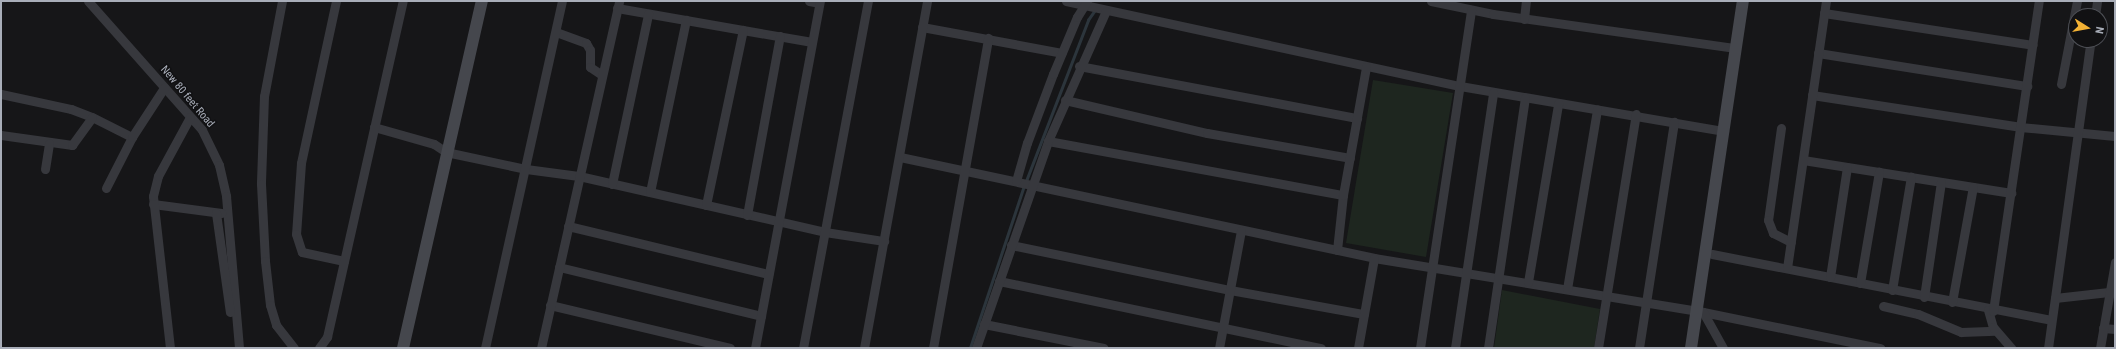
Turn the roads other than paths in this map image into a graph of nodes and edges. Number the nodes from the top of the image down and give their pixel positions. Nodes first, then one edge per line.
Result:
1 (88, 1) edge
2 (282, 1) edge
3 (336, 1) edge
4 (403, 1) edge
5 (482, 1) edge
6 (562, 1) edge
7 (809, 1) edge
8 (868, 1) edge
9 (927, 1) edge
10 (1066, 1) edge
11 (1431, 1) edge
12 (1526, 1) edge
13 (1743, 1) edge
14 (1749, 1) edge
15 (1826, 1) edge
16 (2039, 1) edge
17 (2077, 1) edge
18 (820, 2) edge
19 (1086, 4) edge
20 (618, 5) edge
21 (1102, 10) junction
22 (1472, 10) junction
23 (1824, 13) junction
24 (648, 14) junction
25 (1524, 19) junction
26 (686, 20) junction
27 (922, 27) junction
28 (743, 30) junction
29 (556, 32) junction
30 (780, 36) junction
31 (988, 38) junction
32 (812, 42) junction
33 (2033, 46) junction
34 (1736, 48) junction
35 (2090, 48) edge
36 (1062, 53) junction
37 (1818, 53) junction
38 (1079, 66) junction
39 (1366, 67) junction
40 (602, 75) junction
41 (2061, 84) dead end
42 (1460, 86) junction
43 (2027, 86) junction
44 (164, 88) junction
45 (1493, 93) junction
46 (1, 94) edge
47 (1812, 95) junction
48 (1525, 98) junction
49 (1065, 100) junction
50 (1558, 104) junction
51 (1597, 109) junction
52 (1636, 114) junction
53 (92, 117) junction
54 (190, 117) junction
55 (1357, 118) junction
56 (1674, 122) junction
57 (374, 127) junction
58 (2020, 127) junction
59 (1780, 128) dead end
60 (1724, 131) junction
61 (2077, 132) junction
62 (1, 134) edge
63 (2115, 136) edge
64 (132, 137) junction
65 (1048, 141) junction
66 (48, 143) junction
67 (446, 152) junction
68 (900, 157) junction
69 (1350, 158) junction
70 (1803, 160) junction
71 (1847, 167) junction
72 (45, 169) dead end
73 (526, 169) junction
74 (965, 171) junction
75 (1878, 172) junction
76 (579, 176) junction
77 (1911, 177) junction
78 (1016, 180) junction
79 (1941, 182) junction
80 (612, 184) junction
81 (1032, 184) junction
82 (1973, 187) junction
83 (106, 188) dead end
84 (650, 192) junction
85 (2011, 193) junction
86 (1343, 196) junction
87 (153, 204) junction
88 (706, 205) junction
89 (216, 213) junction
90 (228, 213) junction
91 (747, 215) junction
92 (778, 222) junction
93 (568, 226) junction
94 (1241, 231) junction
95 (825, 232) junction
96 (884, 241) junction
97 (1791, 242) junction
98 (1011, 244) junction
99 (1337, 250) junction
100 (1712, 254) junction
101 (1374, 258) junction
102 (344, 261) junction
103 (2115, 262) edge
104 (559, 267) junction
105 (1787, 268) junction
106 (1433, 269) junction
107 (768, 274) junction
108 (1464, 274) junction
109 (1830, 277) junction
110 (1497, 279) junction
111 (999, 281) junction
112 (1528, 282) junction
113 (1860, 283) junction
114 (1567, 289) junction
115 (2111, 289) edge
116 (1230, 290) junction
117 (1892, 290) junction
118 (1605, 296) junction
119 (1924, 297) junction
120 (2055, 298) junction
121 (1952, 302) junction
122 (1645, 304) junction
123 (550, 306) junction
124 (1883, 306) dead end
125 (1991, 310) junction
126 (1700, 311) junction
127 (1364, 314) junction
128 (761, 316) junction
129 (2050, 320) junction
130 (984, 324) junction
131 (2103, 328) junction
132 (1222, 329) junction
133 (2115, 329) edge
134 (1995, 330) junction
135 (543, 347) edge
136 (170, 348) edge
137 (234, 348) edge
138 (239, 348) edge
139 (294, 348) edge
140 (319, 348) edge
141 (403, 348) edge
142 (485, 348) edge
143 (730, 348) edge
144 (754, 348) edge
145 (803, 348) edge
146 (864, 348) edge
147 (933, 348) edge
148 (976, 348) edge
149 (1104, 348) edge
150 (1219, 348) edge
151 (1321, 348) edge
152 (1358, 348) edge
153 (1420, 348) edge
154 (1455, 348) edge
155 (1488, 348) edge
156 (1598, 348) edge
157 (1639, 348) edge
158 (1691, 348) edge
159 (1698, 348) edge
160 (1723, 348) edge
161 (1880, 348) edge
162 (2011, 348) edge
163 (2048, 348) edge
164 (2100, 348) edge

1 - 44 street, New 80 feet Road
2 - 139 street
3 - 102 street
4 - 57 street
5 - 67 street
6 - 29 street
7 - 18 street
8 - 95 street
9 - 27 street
10 - 19 street
11 - 22 street
12 - 25 street
13 - 34 street
14 - 100 street
15 - 23 street
16 - 33 street
17 - 41 street
18 - 32 street
19 - 21 street
19 - 36 street
20 - 24 street
20 - 40 street
21 - 38 street
21 - 39 street
22 - 25 street
22 - 42 street
23 - 33 street
23 - 37 street
24 - 26 street
24 - 80 street
25 - 34 street
26 - 28 street
26 - 84 street
27 - 31 street
27 - 68 street
28 - 30 street
28 - 88 street
29 - 40 street
29 - 73 street
30 - 32 street
30 - 91 street
31 - 36 street
31 - 74 street
32 - 92 street
33 - 43 street
34 - 60 street
35 - 61 street
36 - 78 street
37 - 43 street
37 - 47 street
38 - 49 street
38 - 55 street
39 - 42 street
39 - 55 street
40 - 76 street
42 - 45 street
42 - 106 street
43 - 58 street
44 - 54 street, New 80 feet Road
44 - 64 street
45 - 48 street
45 - 108 street
46 - 53 street
47 - 58 street
47 - 70 street
48 - 50 street
48 - 110 street
49 - 65 street
49 - 69 street
50 - 51 street
50 - 112 street
51 - 52 street
51 - 114 street
52 - 56 street
52 - 118 street
53 - 64 street
53 - 66 street
54 - 87 street
54 - 90 street, New 80 feet Road
55 - 69 street
56 - 60 street
56 - 122 street
57 - 67 street
57 - 102 street
58 - 61 street
58 - 85 street
59 - 97 street
60 - 126 street
61 - 63 street
61 - 120 street
62 - 66 street
64 - 83 street
65 - 81 street
65 - 86 street
66 - 72 street
67 - 73 street
67 - 141 street
68 - 74 street
68 - 96 street
69 - 86 street
70 - 71 street
70 - 97 street
71 - 75 street
71 - 109 street
73 - 76 street
73 - 142 street
74 - 78 street
74 - 147 street
75 - 77 street
75 - 113 street
76 - 80 street
76 - 93 street
77 - 79 street
77 - 117 street
78 - 81 street
79 - 82 street
79 - 119 street
80 - 84 street
81 - 94 street
81 - 98 street
82 - 85 street
82 - 121 street
84 - 88 street
85 - 125 street
86 - 99 street
87 - 89 street
87 - 136 street
88 - 91 street
89 - 90 street
89 - 137 street
90 - 138 street, New 80 feet Road
91 - 92 street
92 - 95 street
92 - 107 street
93 - 104 street
93 - 107 street
94 - 99 street
94 - 116 street
95 - 96 street
95 - 145 street
96 - 146 street
97 - 105 street
98 - 111 street
98 - 116 street
99 - 101 street
100 - 105 street
100 - 126 street
101 - 106 street
101 - 127 street
102 - 140 street
103 - 115 street
104 - 123 street
104 - 128 street
105 - 109 street
106 - 108 street
106 - 153 street
107 - 128 street
108 - 110 street
108 - 154 street
109 - 113 street
110 - 112 street
110 - 155 street
111 - 130 street
111 - 132 street
112 - 114 street
113 - 117 street
114 - 118 street
115 - 120 street
115 - 131 street
116 - 127 street
116 - 132 street
117 - 119 street
118 - 122 street
118 - 156 street
119 - 121 street
120 - 129 street
121 - 125 street
122 - 126 street
122 - 157 street
123 - 135 street
123 - 143 street
124 - 134 street
125 - 129 street
125 - 134 street
126 - 158 street
126 - 159 street
126 - 160 street
126 - 161 street
127 - 152 street
128 - 144 street
129 - 163 street
130 - 148 street
130 - 149 street
131 - 133 street
131 - 164 street
132 - 150 street
132 - 151 street
134 - 162 street

